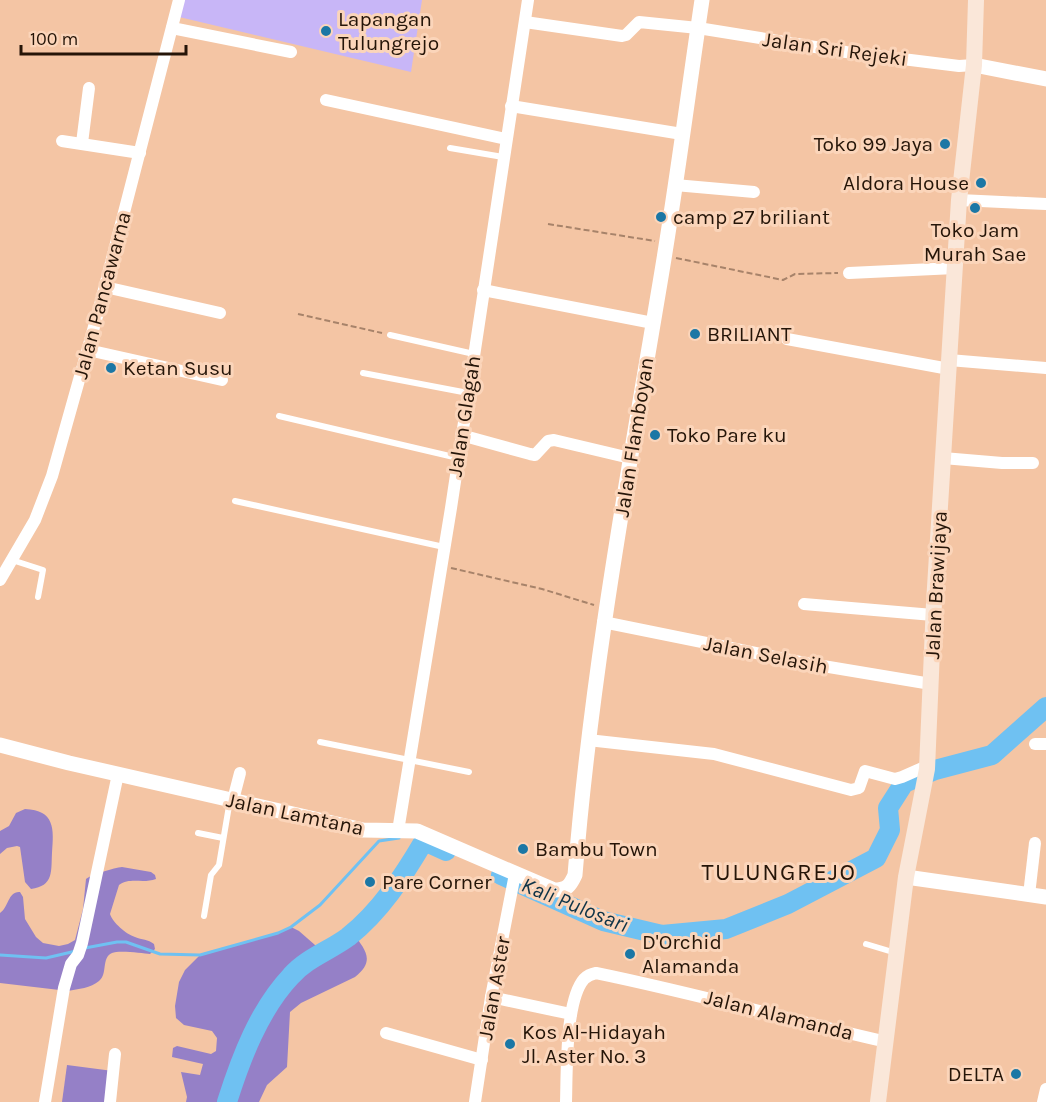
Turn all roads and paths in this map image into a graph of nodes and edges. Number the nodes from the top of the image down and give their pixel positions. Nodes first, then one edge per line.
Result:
1 (179, 0) edge
2 (528, 0) edge
3 (702, 0) edge
4 (976, 0) edge
5 (525, 22) junction
6 (172, 28) junction
7 (698, 28) junction
8 (291, 52) dead end
9 (974, 65) junction
10 (1046, 79) edge
11 (89, 88) dead end
12 (326, 100) dead end
13 (511, 106) junction
14 (682, 134) junction
15 (506, 139) junction
16 (62, 141) dead end
17 (82, 143) junction
18 (450, 148) dead end
19 (140, 153) junction
20 (503, 157) junction
21 (675, 185) junction
22 (754, 192) dead end
23 (959, 200) junction
24 (1046, 204) edge
25 (548, 224) dead end
26 (666, 249) junction
27 (955, 268) junction
28 (849, 273) joint
29 (105, 287) junction
30 (483, 290) junction
31 (220, 313) dead end
32 (298, 314) dead end
33 (653, 323) junction
34 (390, 335) joint
35 (787, 339) dead end
36 (88, 350) junction
37 (474, 354) junction
38 (949, 364) junction
39 (1046, 368) edge
40 (363, 372) dead end
41 (222, 380) dead end
42 (468, 393) junction
43 (279, 416) dead end
44 (461, 435) junction
45 (458, 458) junction
46 (630, 458) junction
47 (943, 458) junction
48 (1033, 462) dead end
49 (235, 501) dead end
50 (444, 547) junction
51 (12, 560) junction
52 (441, 566) junction
53 (0, 580) edge
54 (38, 597) dead end
55 (804, 604) dead end
56 (604, 615) junction
57 (933, 615) junction
58 (931, 684) junction
59 (588, 740) junction
60 (320, 742) dead end
61 (0, 745) edge
62 (408, 760) junction
63 (469, 772) dead end
64 (240, 773) dead end
65 (926, 773) junction
66 (118, 774) junction
67 (232, 800) junction
68 (398, 831) junction
69 (198, 833) dead end
70 (223, 838) junction
71 (1035, 843) dead end
72 (515, 874) junction
73 (575, 875) joint
74 (906, 877) junction
75 (1029, 895) junction
76 (1046, 897) edge
77 (204, 916) dead end
78 (866, 944) dead end
79 (897, 953) junction
80 (491, 997) junction
81 (572, 1014) junction
82 (386, 1033) dead end
83 (886, 1042) junction
84 (116, 1054) dead end
85 (482, 1060) junction
86 (1046, 1089) edge
87 (45, 1102) edge
88 (110, 1102) edge
89 (475, 1102) edge
90 (566, 1102) edge
91 (878, 1102) edge
92 (1043, 1102) edge

1 - 6 street, Jalan Pancawarna
2 - 5 street, Jalan Glagah
3 - 7 street, Jalan Flamboyan
4 - 9 main road, Jalan Brawijaya
5 - 7 street, Jalan Sri Rejeki
5 - 13 street, Jalan Glagah
6 - 8 street
6 - 19 street, Jalan Pancawarna
7 - 9 street, Jalan Sri Rejeki
7 - 14 street, Jalan Flamboyan
9 - 10 street
9 - 23 main road, Jalan Brawijaya
11 - 17 street
12 - 15 street
13 - 14 street
13 - 15 street, Jalan Glagah
14 - 21 street, Jalan Flamboyan
15 - 20 street, Jalan Glagah
16 - 17 street
17 - 19 street
18 - 20 lane
19 - 29 street, Jalan Pancawarna
20 - 30 street, Jalan Glagah
21 - 22 street
21 - 26 street, Jalan Flamboyan
23 - 24 street
23 - 27 main road, Jalan Brawijaya
25 - 26 path
26 - 28 path
26 - 33 street, Jalan Flamboyan
27 - 28 street
27 - 38 main road, Jalan Brawijaya
29 - 31 street
29 - 36 street, Jalan Pancawarna
30 - 33 street
30 - 37 street, Jalan Glagah
32 - 34 path
33 - 46 street, Jalan Flamboyan
34 - 37 lane
35 - 38 street
36 - 41 street
36 - 51 street, Jalan Pancawarna
37 - 42 street, Jalan Glagah
38 - 39 street
38 - 47 main road, Jalan Brawijaya
40 - 42 lane
42 - 44 street, Jalan Glagah
43 - 45 lane
44 - 45 street, Jalan Glagah
44 - 46 street
45 - 50 street, Jalan Glagah
46 - 56 street, Jalan Flamboyan
47 - 48 street
47 - 57 main road, Jalan Brawijaya
49 - 50 lane
50 - 52 street, Jalan Glagah
51 - 53 street, Jalan Pancawarna
51 - 54 lane
52 - 56 path
52 - 62 street, Jalan Glagah
55 - 57 street
56 - 58 street, Jalan Selasih
56 - 59 street, Jalan Flamboyan
57 - 58 main road, Jalan Brawijaya
58 - 65 main road, Jalan Brawijaya
59 - 65 street
59 - 73 street, Jalan Flamboyan
60 - 62 lane
61 - 66 street, Jalan Lamtana
62 - 63 lane
62 - 68 street, Jalan Glagah
64 - 67 street
65 - 74 main road, Jalan Brawijaya
66 - 67 street, Jalan Lamtana
66 - 87 street
67 - 68 street, Jalan Lamtana
67 - 70 lane
68 - 72 street, Jalan Lamtana
69 - 70 lane
70 - 77 lane
71 - 75 street
72 - 73 street, Jalan Lamtana
72 - 80 street, Jalan Aster
74 - 75 street
74 - 79 main road, Jalan Brawijaya
75 - 76 street
78 - 79 lane
79 - 83 main road, Jalan Brawijaya
80 - 81 street
80 - 85 street, Jalan Aster
81 - 83 street, Jalan Alamanda
81 - 90 street, Jalan Alamanda
82 - 85 street
83 - 91 main road, Jalan Brawijaya
84 - 88 street
85 - 89 street, Jalan Aster
86 - 92 street

